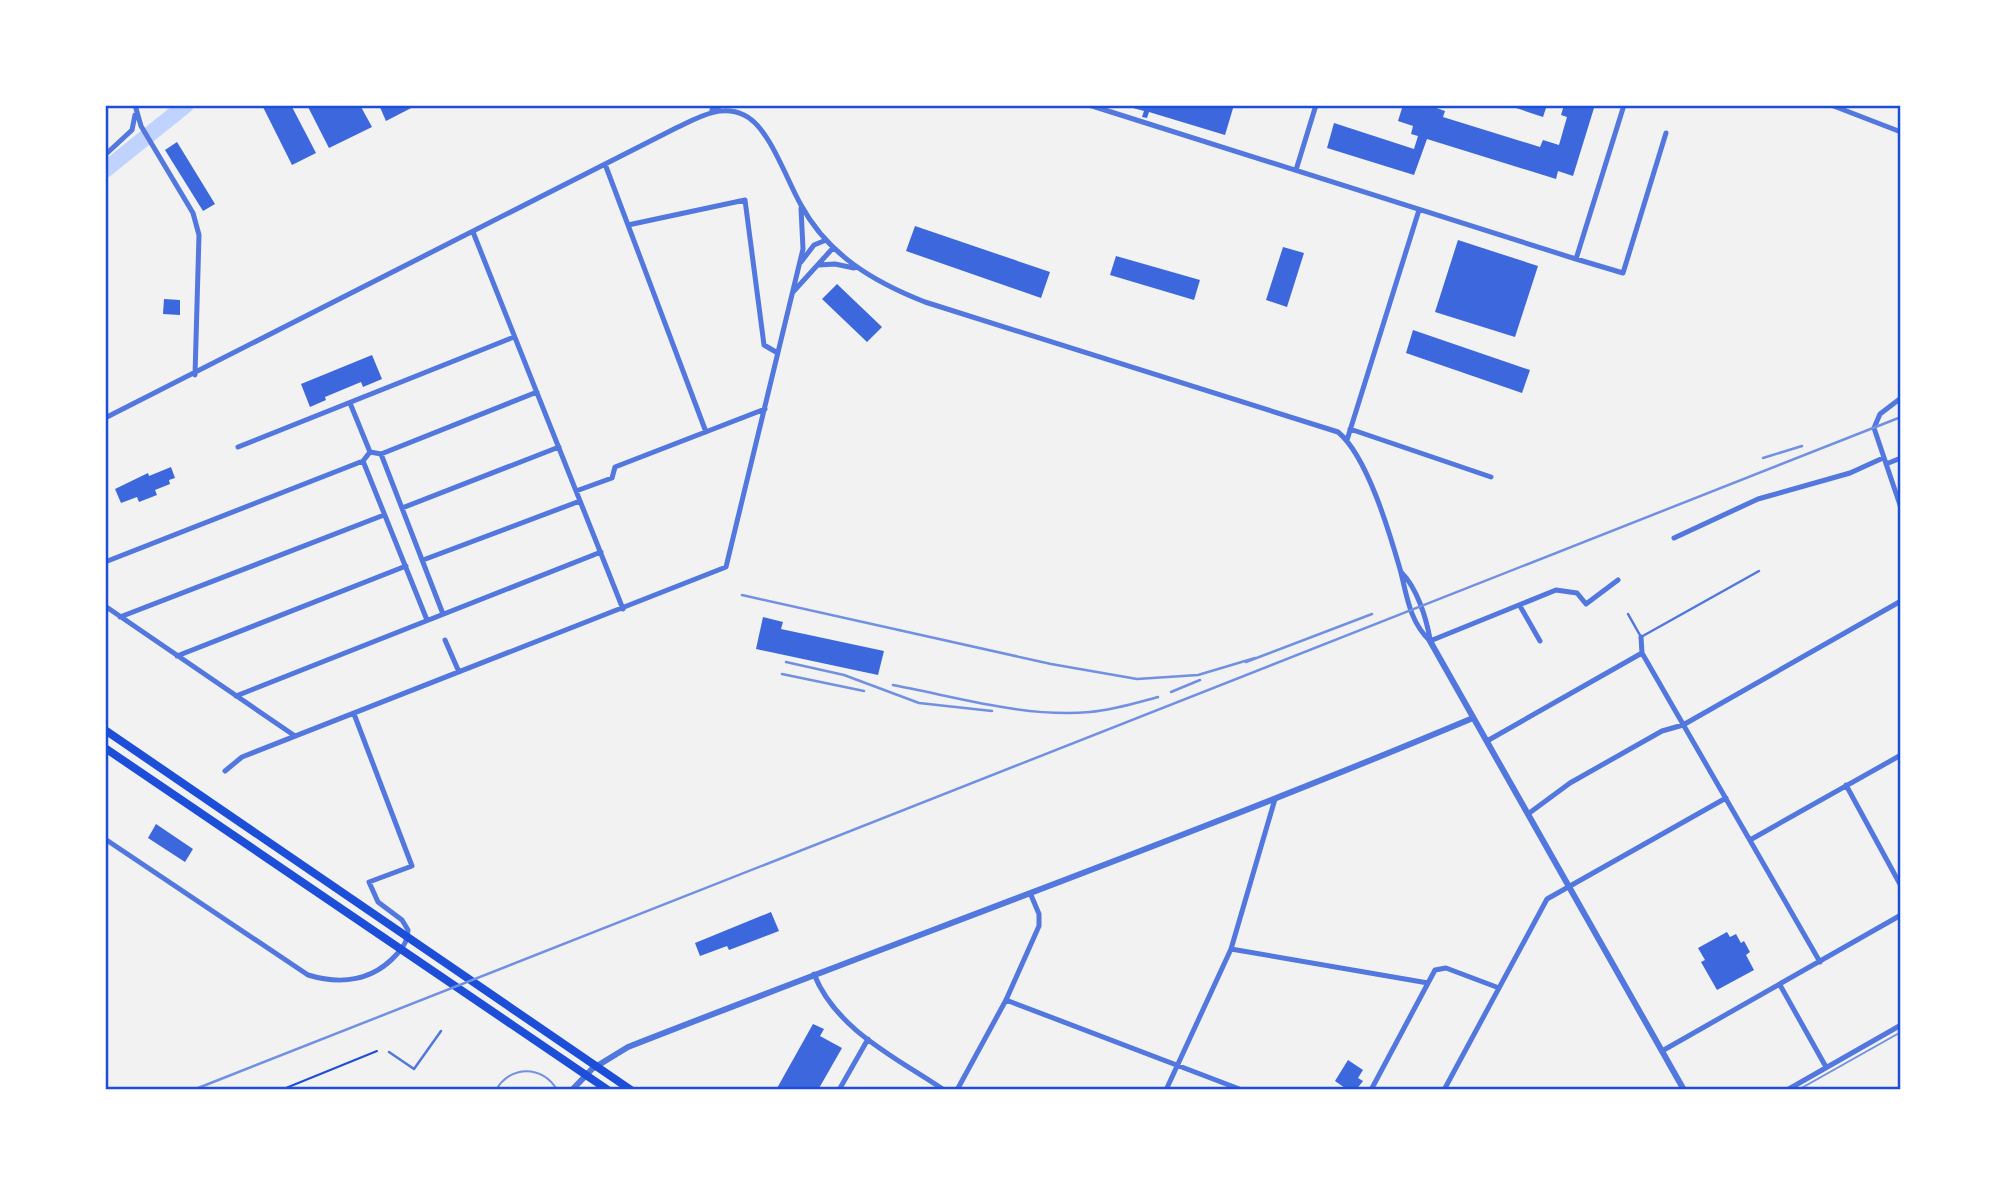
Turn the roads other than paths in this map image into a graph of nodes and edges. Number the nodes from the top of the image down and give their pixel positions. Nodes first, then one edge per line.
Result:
1 (135, 105) edge
2 (723, 105) edge
3 (1089, 105) edge
4 (1316, 105) edge
5 (1624, 105) edge
6 (1831, 105) edge
7 (136, 112) junction
8 (706, 113) junction
9 (1901, 132) edge
10 (1666, 133) dead end
11 (105, 155) edge
12 (605, 164) junction
13 (1296, 170) junction
14 (800, 204) junction
15 (1419, 210) junction
16 (628, 225) junction
17 (473, 232) junction
18 (825, 240) junction
19 (833, 248) junction
20 (1576, 259) junction
21 (799, 264) junction
22 (819, 265) junction
23 (858, 270) junction
24 (791, 294) junction
25 (514, 337) junction
26 (776, 352) junction
27 (195, 375) junction
28 (537, 392) junction
29 (1901, 398) edge
30 (349, 403) junction
31 (765, 409) junction
32 (105, 418) edge
33 (1350, 429) junction
34 (706, 432) junction
35 (1347, 440) junction
36 (238, 447) dead end
37 (559, 447) junction
38 (370, 452) junction
39 (381, 454) junction
40 (1901, 458) edge
41 (363, 461) junction
42 (1884, 461) junction
43 (1492, 477) dead end
44 (576, 491) junction
45 (580, 501) junction
46 (402, 508) junction
47 (1901, 508) edge
48 (384, 515) junction
49 (1674, 538) dead end
50 (600, 552) junction
51 (423, 560) junction
52 (105, 562) edge
53 (405, 566) junction
54 (1759, 571) dead end
55 (1401, 572) junction
56 (1618, 580) dead end
57 (1901, 601) edge
58 (105, 606) edge
59 (1520, 606) junction
60 (623, 609) junction
61 (443, 614) junction
62 (1628, 614) dead end
63 (120, 617) junction
64 (427, 620) junction
65 (1640, 637) junction
66 (445, 640) dead end
67 (1430, 641) junction
68 (1540, 641) dead end
69 (1642, 653) junction
70 (177, 656) junction
71 (459, 672) junction
72 (236, 696) junction
73 (354, 714) junction
74 (1473, 718) junction
75 (1683, 724) junction
76 (105, 730) edge
77 (296, 736) junction
78 (1487, 741) junction
79 (105, 748) edge
80 (1901, 755) edge
81 (225, 771) dead end
82 (1846, 785) junction
83 (1726, 798) junction
84 (1275, 799) junction
85 (1528, 814) junction
86 (105, 839) edge
87 (1750, 840) junction
88 (1901, 886) edge
89 (1570, 887) junction
90 (1031, 895) junction
91 (1901, 915) edge
92 (1231, 949) junction
93 (1820, 962) junction
94 (814, 974) junction
95 (1428, 982) junction
96 (1780, 985) junction
97 (1499, 988) junction
98 (1006, 1000) junction
99 (1901, 1026) edge
100 (441, 1031) dead end
101 (869, 1039) junction
102 (1662, 1051) junction
103 (389, 1052) dead end
104 (1178, 1066) junction
105 (1826, 1068) junction
106 (574, 1089) edge
107 (608, 1090) edge
108 (631, 1090) edge
109 (839, 1090) edge
110 (944, 1090) edge
111 (957, 1090) edge
112 (1166, 1090) edge
113 (1242, 1090) edge
114 (1371, 1090) edge
115 (1444, 1090) edge
116 (1684, 1090) edge
117 (1787, 1090) edge

1 - 7 street
2 - 8 street
3 - 13 street
4 - 13 street
5 - 20 street
6 - 9 street
7 - 11 street
7 - 27 street
8 - 12 street
8 - 14 street
10 - 20 street
12 - 16 street
12 - 17 street
13 - 15 street
14 - 18 street
14 - 21 street
15 - 20 street
15 - 33 street
16 - 26 street
16 - 34 street
17 - 25 street
17 - 27 street
18 - 19 street
18 - 21 street
19 - 22 street
19 - 23 street
21 - 24 street
22 - 23 street
22 - 24 street
23 - 35 street
24 - 26 street
25 - 28 street
25 - 30 street
26 - 31 street
27 - 32 street
28 - 37 street
28 - 39 street
29 - 42 street
30 - 36 street
30 - 38 street
31 - 34 street
31 - 60 street
33 - 35 street
33 - 43 street
34 - 44 street
35 - 55 street
37 - 44 street
37 - 46 street
38 - 39 street
38 - 41 street
39 - 46 street
40 - 42 street
41 - 48 street
41 - 52 street
42 - 47 street
42 - 49 street
44 - 45 street
45 - 50 street
45 - 51 street
46 - 51 street
48 - 53 street
48 - 63 street
50 - 60 street
50 - 61 street
51 - 61 street
53 - 64 street
53 - 70 street
54 - 65 lane
55 - 67 street
55 - 67 street
56 - 59 street
57 - 75 street
58 - 63 street
59 - 67 street
59 - 68 street
60 - 71 street
61 - 64 street
62 - 65 lane
63 - 70 street
64 - 72 street
65 - 69 street
66 - 71 street
67 - 74 street
69 - 75 street
69 - 78 street
70 - 72 street
71 - 73 street
72 - 77 street
73 - 77 street
73 - 86 street
74 - 78 street
74 - 84 street
75 - 83 street
75 - 85 street
76 - 108 main road
77 - 81 street
78 - 85 street
79 - 107 main road
80 - 82 street
82 - 87 street
82 - 88 street
83 - 87 street
83 - 89 street
84 - 90 street
84 - 92 street
85 - 89 street
87 - 93 street
89 - 97 street
89 - 102 street
90 - 94 street
90 - 98 street
91 - 93 street
92 - 95 street
92 - 104 street
93 - 96 street
94 - 101 street
94 - 106 street
95 - 97 street
95 - 114 street
96 - 102 street
96 - 105 street
97 - 115 street
98 - 104 street
98 - 111 street
99 - 105 street
100 - 103 lane
101 - 109 street
101 - 110 street
102 - 116 street
104 - 112 street
104 - 113 street
105 - 117 street

